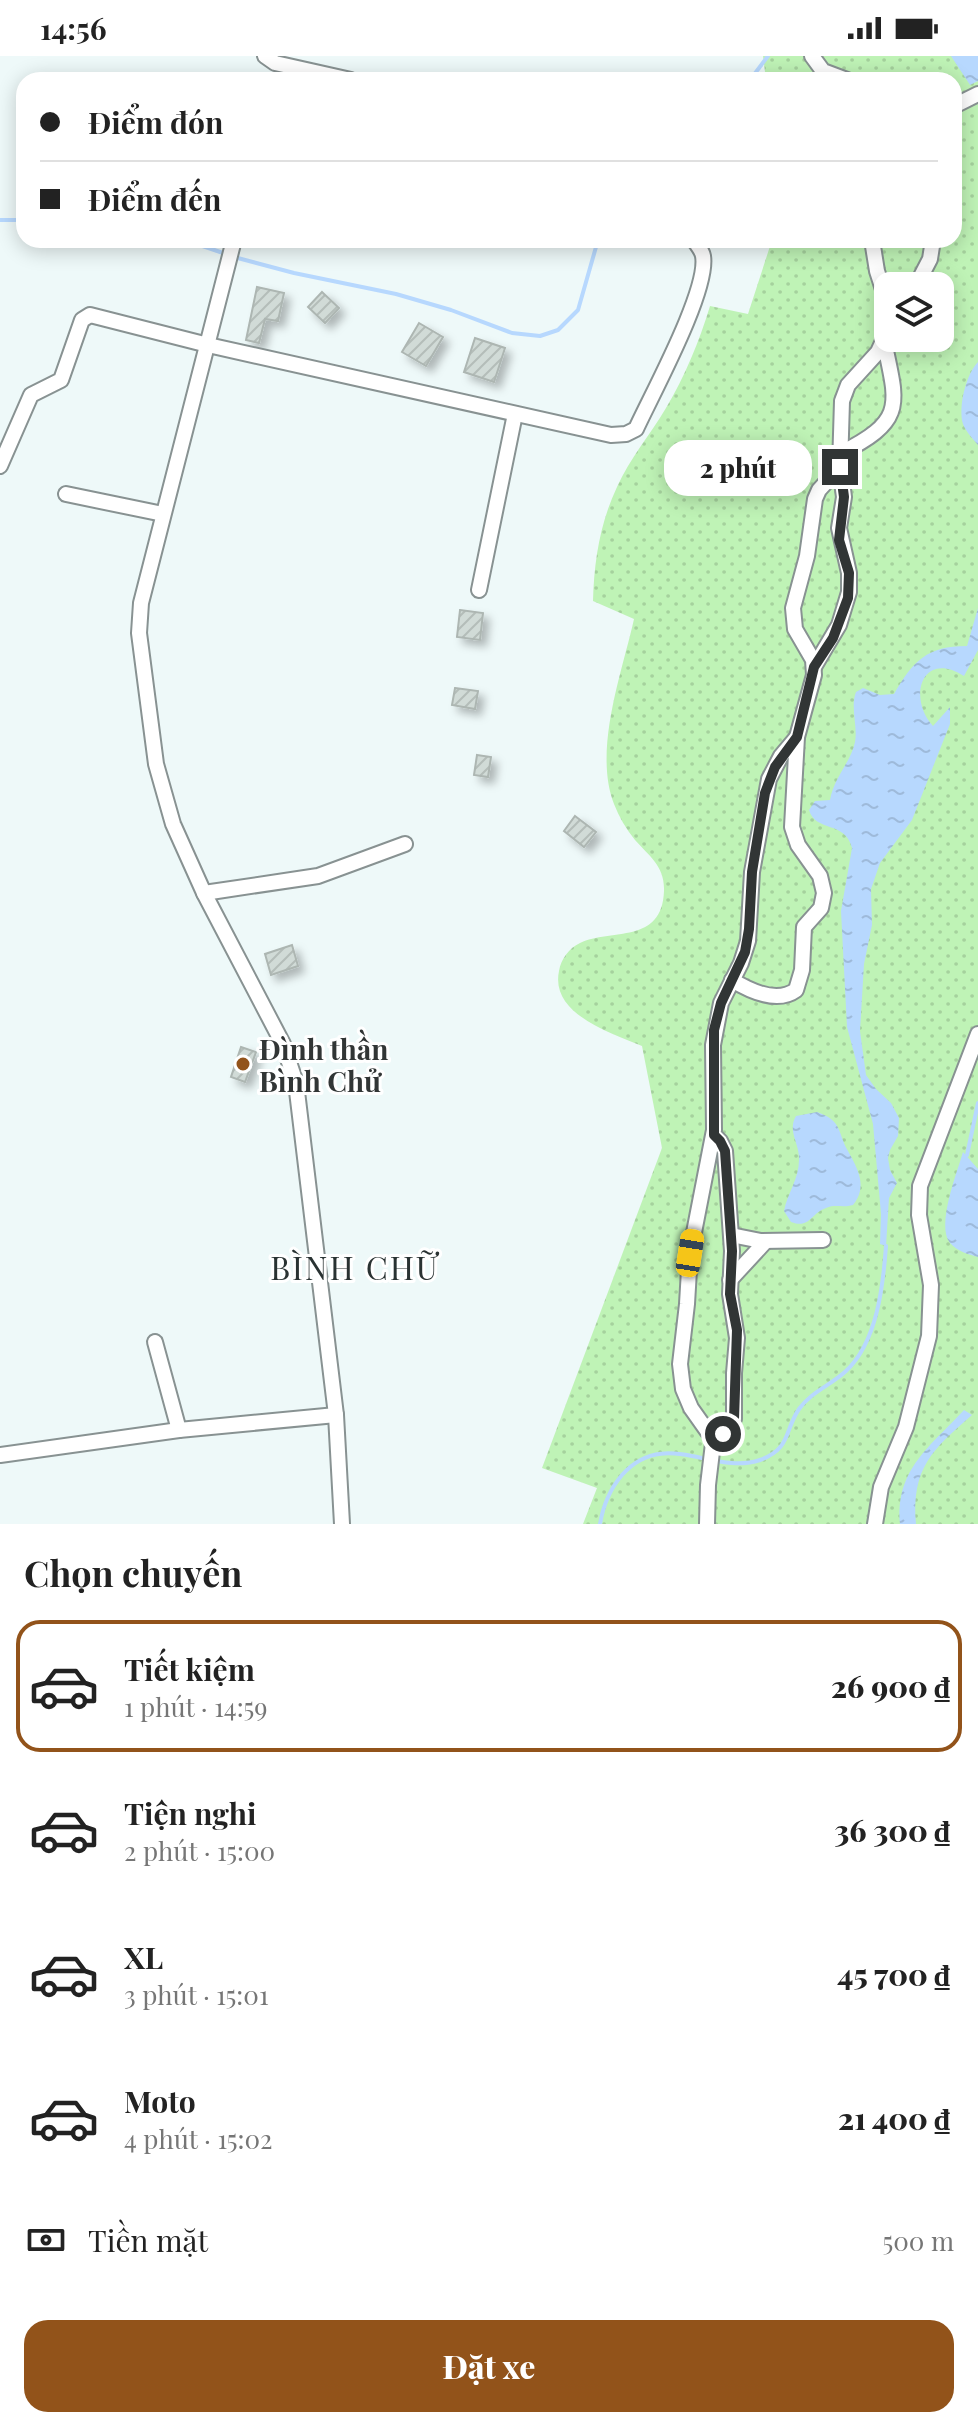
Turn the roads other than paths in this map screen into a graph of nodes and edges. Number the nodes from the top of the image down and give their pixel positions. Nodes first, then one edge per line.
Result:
1 (812, 56) edge
2 (272, 58) edge
3 (322, 72) edge
4 (826, 72) edge
5 (232, 248) edge
6 (699, 248) edge
7 (873, 248) edge
8 (932, 248) edge
9 (877, 272) edge
10 (923, 272) edge
11 (208, 345) junction
12 (876, 352) edge
13 (889, 352) edge
14 (515, 414) junction
15 (841, 460) junction
16 (0, 466) edge
17 (66, 494) dead end
18 (163, 514) junction
19 (479, 590) dead end
20 (814, 667) junction
21 (797, 737) junction
22 (405, 844) dead end
23 (204, 893) junction
24 (732, 980) junction
25 (978, 1034) edge
26 (714, 1135) junction
27 (731, 1235) junction
28 (823, 1240) dead end
29 (766, 1241) junction
30 (730, 1280) junction
31 (155, 1342) dead end
32 (336, 1415) junction
33 (179, 1430) junction
34 (713, 1440) junction
35 (0, 1455) edge
36 (342, 1524) edge
37 (707, 1524) edge
38 (875, 1524) edge

1 - 4 street
2 - 3 street
5 - 11 street
6 - 14 street
7 - 9 street
8 - 10 street
11 - 14 street
11 - 16 street
11 - 18 street
12 - 15 street
13 - 15 street
14 - 19 street
15 - 20 street
15 - 20 street
17 - 18 street
18 - 23 street
20 - 21 street
21 - 24 street
21 - 24 street
22 - 23 street
23 - 32 street
24 - 26 street
25 - 38 street
26 - 27 street
26 - 34 street
27 - 29 street
27 - 30 street
28 - 29 street
29 - 30 street
30 - 34 street
31 - 33 street
32 - 33 street
32 - 36 street
33 - 35 street
34 - 37 street

